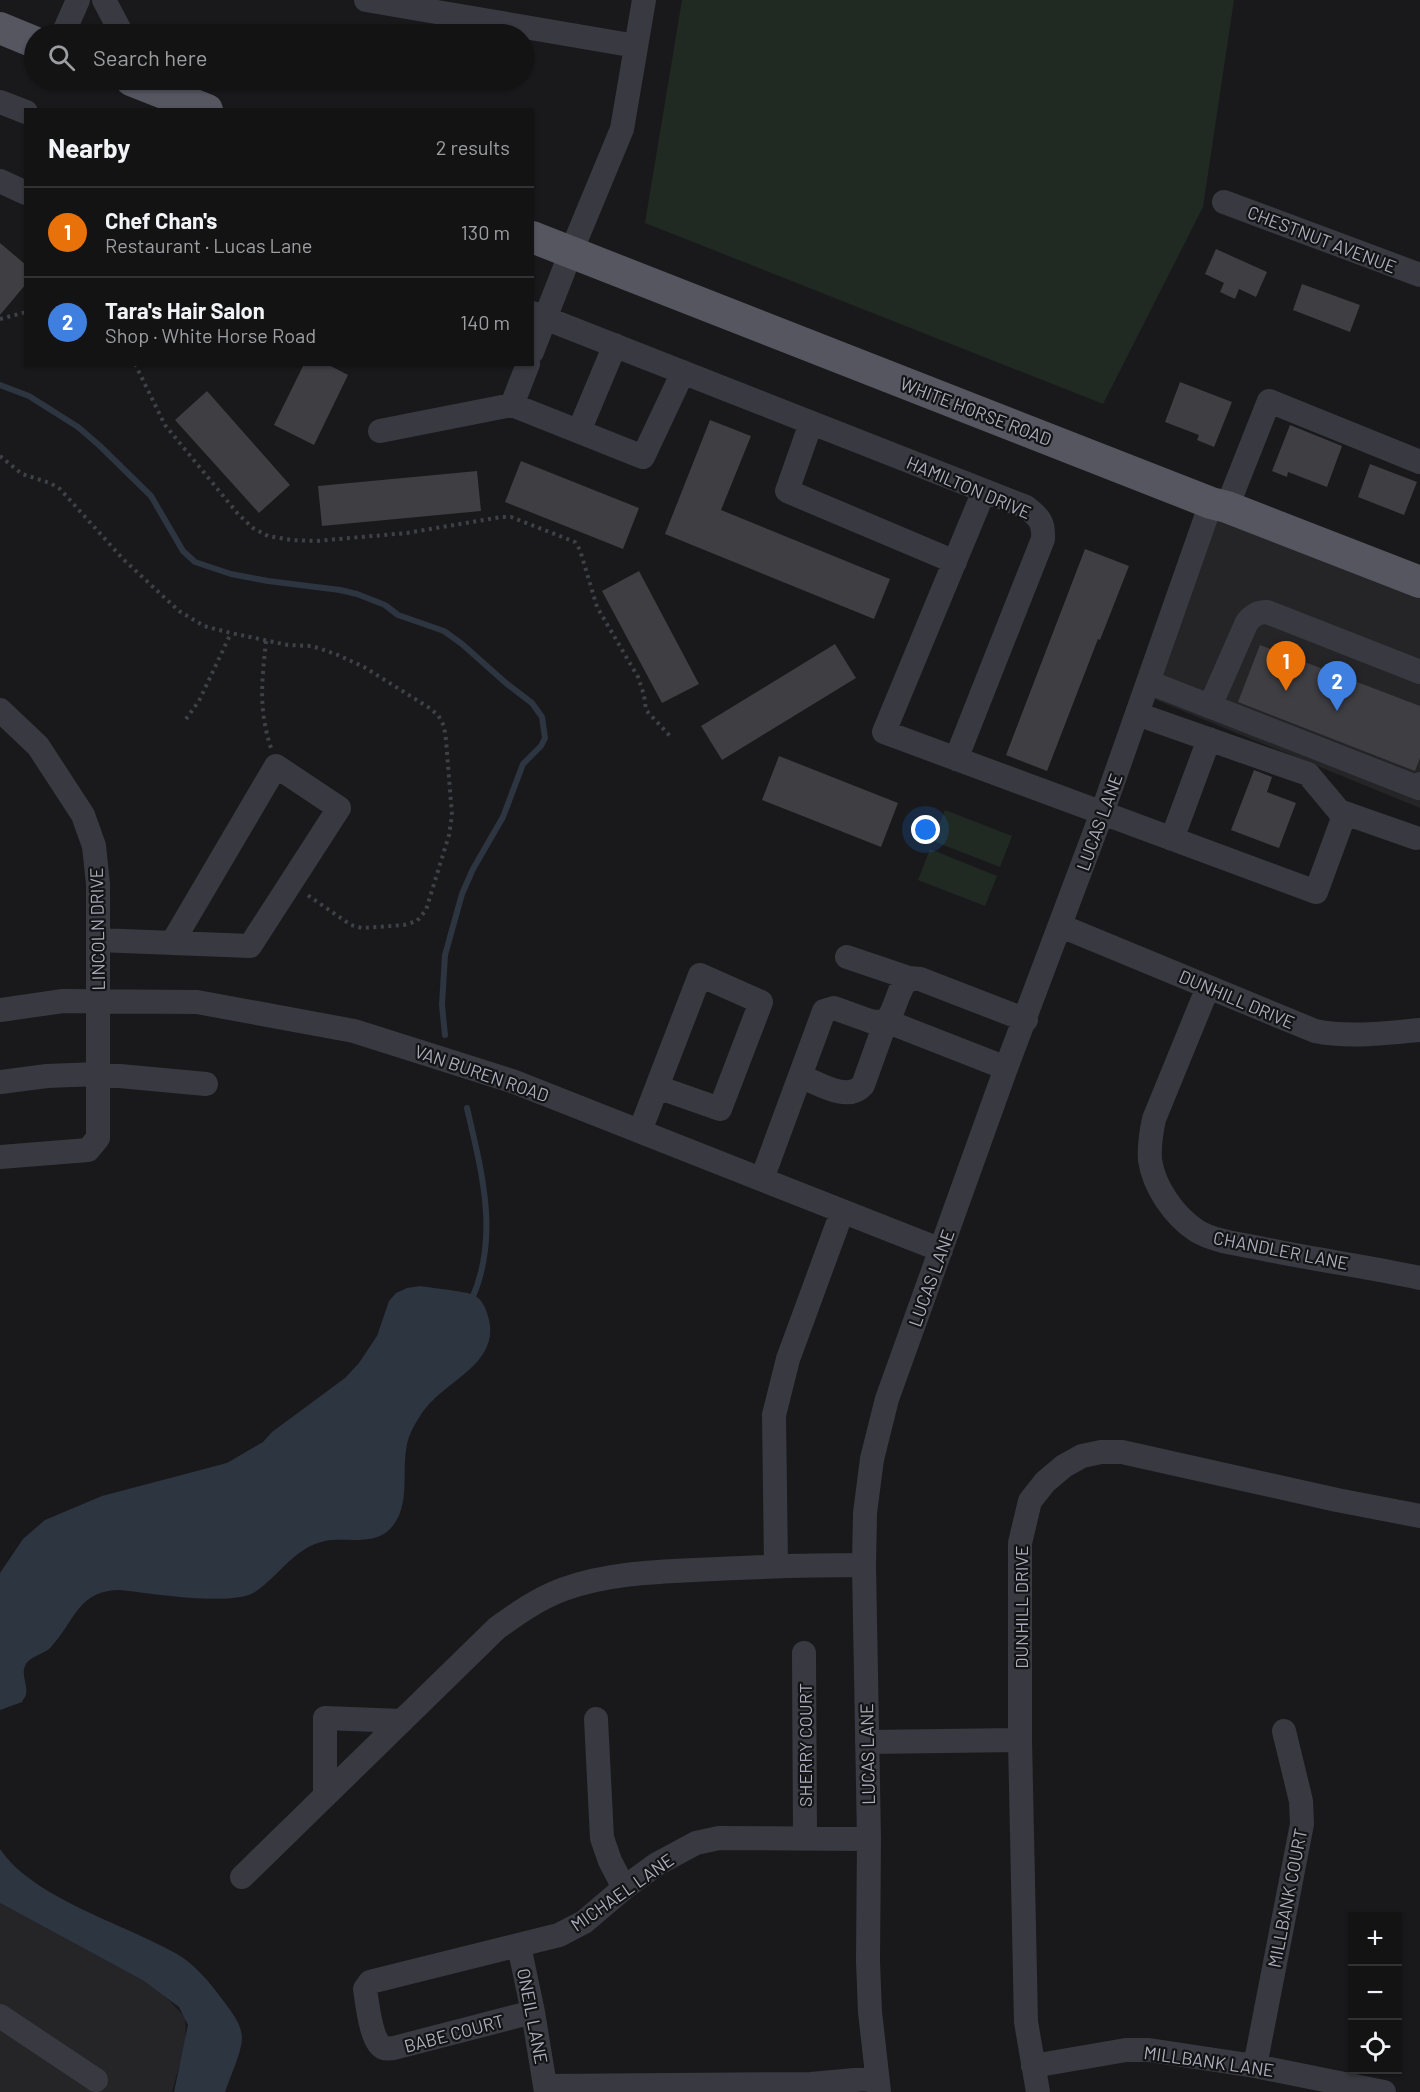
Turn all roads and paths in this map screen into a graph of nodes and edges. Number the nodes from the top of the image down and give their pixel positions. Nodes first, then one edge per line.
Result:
1 (78, 0) edge
2 (104, 0) edge
3 (366, 0) edge
4 (644, 0) edge
5 (67, 24) edge
6 (117, 24) edge
7 (507, 24) edge
8 (0, 28) edge
9 (534, 29) edge
10 (24, 38) edge
11 (636, 46) junction
12 (170, 90) edge
13 (0, 102) edge
14 (203, 108) edge
15 (24, 111) edge
16 (0, 181) edge
17 (24, 192) edge
18 (1224, 202) dead end
19 (534, 238) edge
20 (571, 252) junction
21 (1420, 275) edge
22 (24, 313) edge
23 (539, 315) edge
24 (0, 319) edge
25 (534, 341) edge
26 (615, 345) junction
27 (136, 366) edge
28 (527, 366) edge
29 (683, 372) junction
30 (512, 405) junction
31 (811, 423) junction
32 (380, 430) dead end
33 (579, 431) junction
34 (0, 456) edge
35 (1420, 462) edge
36 (984, 491) junction
37 (1219, 505) junction
38 (955, 562) junction
39 (1420, 582) edge
40 (231, 633) junction
41 (266, 641) junction
42 (1420, 672) edge
43 (1148, 682) junction
44 (1210, 706) junction
45 (0, 710) edge
46 (1137, 714) junction
47 (186, 719) dead end
48 (670, 735) dead end
49 (1209, 739) junction
50 (956, 759) junction
51 (276, 766) junction
52 (1420, 784) edge
53 (1102, 813) junction
54 (1346, 813) junction
55 (1416, 838) dead end
56 (1172, 839) junction
57 (291, 884) junction
58 (1060, 926) junction
59 (98, 940) junction
60 (172, 943) junction
61 (847, 957) dead end
62 (909, 978) junction
63 (1209, 987) junction
64 (99, 1000) junction
65 (0, 1010) edge
66 (1026, 1020) junction
67 (886, 1021) junction
68 (1420, 1030) edge
69 (1006, 1068) junction
70 (98, 1074) junction
71 (800, 1076) junction
72 (0, 1082) edge
73 (206, 1084) dead end
74 (657, 1087) junction
75 (640, 1131) junction
76 (0, 1158) edge
77 (762, 1179) junction
78 (842, 1212) junction
79 (941, 1250) junction
80 (1420, 1278) edge
81 (1420, 1516) edge
82 (776, 1565) junction
83 (864, 1565) junction
84 (804, 1653) dead end
85 (596, 1719) dead end
86 (402, 1721) junction
87 (1284, 1731) dead end
88 (1020, 1740) junction
89 (867, 1742) junction
90 (325, 1796) junction
91 (805, 1838) junction
92 (869, 1839) junction
93 (242, 1877) dead end
94 (624, 1888) junction
95 (519, 1946) junction
96 (534, 2012) junction
97 (0, 2016) edge
98 (1033, 2066) junction
99 (1255, 2066) junction
100 (96, 2080) dead end
101 (878, 2085) edge
102 (811, 2088) edge
103 (546, 2089) edge
104 (1038, 2092) edge
105 (1384, 2092) edge

1 - 5 street
2 - 6 street
3 - 7 street
4 - 11 street
8 - 10 main road
9 - 11 street
11 - 20 street
12 - 14 main road
13 - 15 street
16 - 17 street
18 - 21 street, CHESTNUT AVENUE
19 - 20 main road, WHITE HORSE ROAD
20 - 23 street
20 - 37 main road, WHITE HORSE ROAD
22 - 24 path
23 - 25 street
23 - 26 street, HAMILTON DRIVE
26 - 29 street, HAMILTON DRIVE
26 - 33 street
27 - 48 path
28 - 30 street
29 - 31 street, HAMILTON DRIVE
29 - 33 street
30 - 32 street
30 - 33 street
31 - 36 street, HAMILTON DRIVE
31 - 38 street
34 - 40 path
35 - 37 street, LUCAS LANE
36 - 38 street
36 - 50 street, HAMILTON DRIVE
37 - 39 main road, WHITE HORSE ROAD
37 - 43 street, LUCAS LANE
38 - 50 street
40 - 41 path
40 - 47 path
41 - 51 path
41 - 57 path
42 - 44 street
43 - 44 street
43 - 46 street, LUCAS LANE
44 - 52 street
45 - 59 street, LINCOLN DRIVE
46 - 49 street
46 - 53 street, LUCAS LANE
49 - 54 street
49 - 56 street
50 - 53 street
51 - 57 street
51 - 60 street
53 - 56 street
53 - 58 street, LUCAS LANE
54 - 55 street
54 - 56 street
57 - 60 street
58 - 63 street, DUNHILL DRIVE
58 - 66 street, LUCAS LANE
59 - 60 street
59 - 64 street, LINCOLN DRIVE
61 - 62 street
62 - 66 street
62 - 67 street
63 - 68 street, DUNHILL DRIVE
63 - 80 street, CHANDLER LANE
64 - 65 street, VAN BUREN ROAD
64 - 70 street, LINCOLN DRIVE
64 - 75 street, VAN BUREN ROAD
66 - 69 street, LUCAS LANE
67 - 69 street
67 - 71 street
67 - 71 street
69 - 79 street, LUCAS LANE
70 - 72 street
70 - 73 street
70 - 76 street, LINCOLN DRIVE
71 - 77 street
74 - 74 street
74 - 75 street
75 - 77 street, VAN BUREN ROAD
77 - 78 street, VAN BUREN ROAD
78 - 79 street, VAN BUREN ROAD
78 - 82 street
79 - 83 street, LUCAS LANE
81 - 88 street, DUNHILL DRIVE
82 - 83 street
82 - 86 street
83 - 89 street, LUCAS LANE
84 - 91 street, SHERRY COURT
85 - 94 street
86 - 90 street
86 - 90 street
87 - 99 street, MILLBANK COURT
88 - 89 street
88 - 98 street, DUNHILL DRIVE
89 - 92 street, LUCAS LANE
90 - 93 street
91 - 92 street, MICHAEL LANE
91 - 94 street, MICHAEL LANE
92 - 101 street, LUCAS LANE
94 - 95 street, MICHAEL LANE
95 - 96 street, ONEIL LANE
95 - 96 street, BABE COURT
96 - 103 street, ONEIL LANE
97 - 100 street
98 - 99 street, MILLBANK LANE
98 - 104 street, DUNHILL DRIVE
99 - 105 street, MILLBANK LANE
101 - 102 street
102 - 103 street

